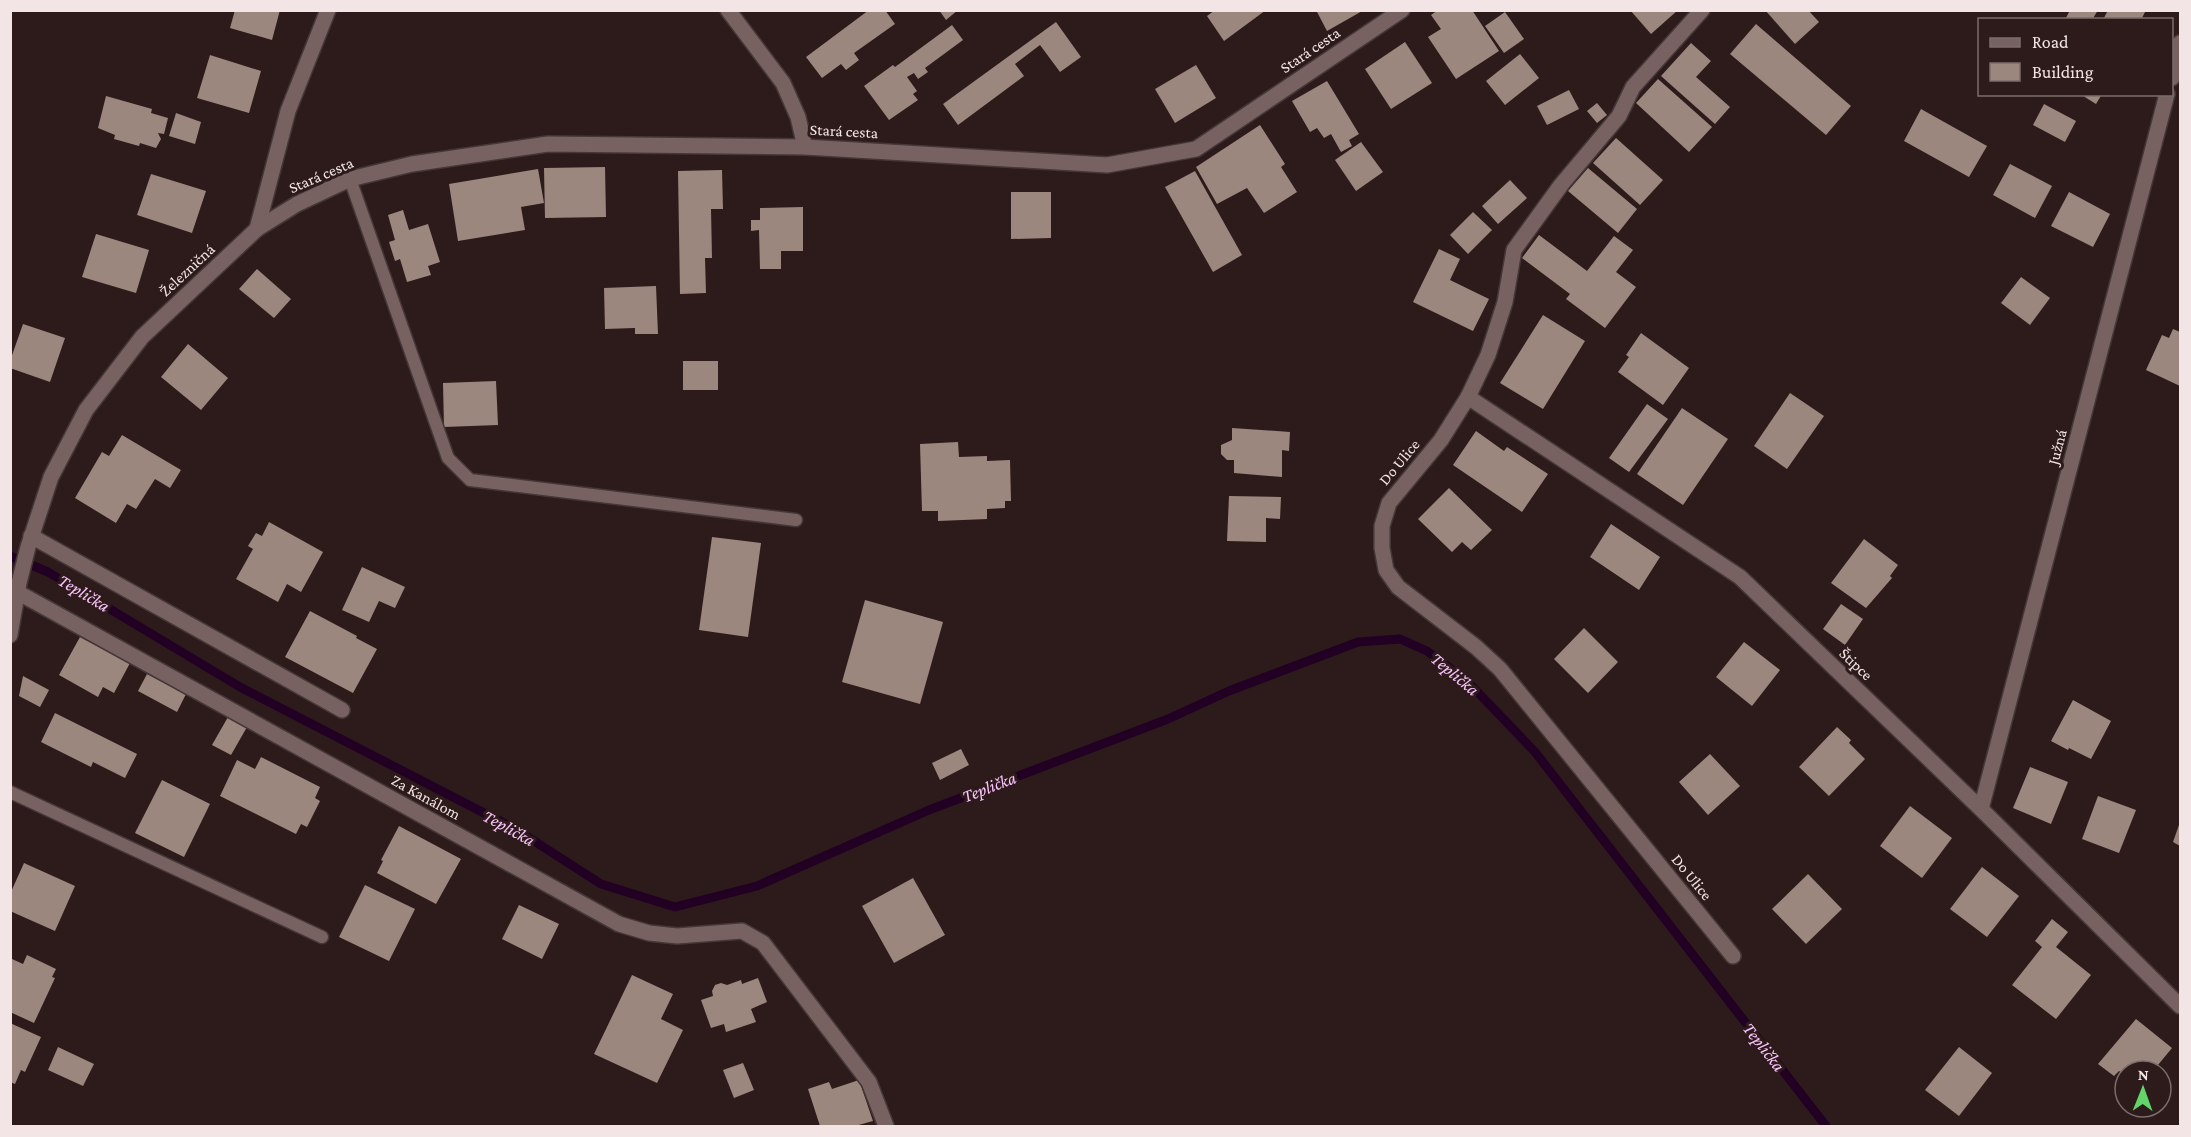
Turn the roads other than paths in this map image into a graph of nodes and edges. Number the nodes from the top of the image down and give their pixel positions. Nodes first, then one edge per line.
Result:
1 (328, 10) edge
2 (728, 10) edge
3 (1402, 10) edge
4 (1702, 10) edge
5 (2181, 43) edge
6 (2173, 74) edge
7 (2166, 96) edge
8 (806, 147) junction
9 (350, 179) junction
10 (257, 229) junction
11 (1467, 397) junction
12 (796, 520) dead end
13 (29, 542) junction
14 (18, 587) junction
15 (10, 635) edge
16 (342, 710) dead end
17 (10, 792) edge
18 (1981, 809) junction
19 (322, 937) dead end
20 (1733, 956) dead end
21 (2181, 1006) edge
22 (886, 1126) edge

1 - 10 street
2 - 8 street
3 - 8 street, Stará cesta
4 - 11 street, Do Ulice
5 - 6 street
7 - 18 street, Južná
8 - 9 street, Stará cesta
9 - 10 street, Stará cesta
9 - 12 lane
10 - 13 street, Železničná
11 - 18 street, Štipce
11 - 20 street, Do Ulice
13 - 14 street, Železničná
13 - 16 street
14 - 15 street, Železničná
14 - 22 street, Za Kanálom
17 - 19 lane
18 - 21 street, Štipce

